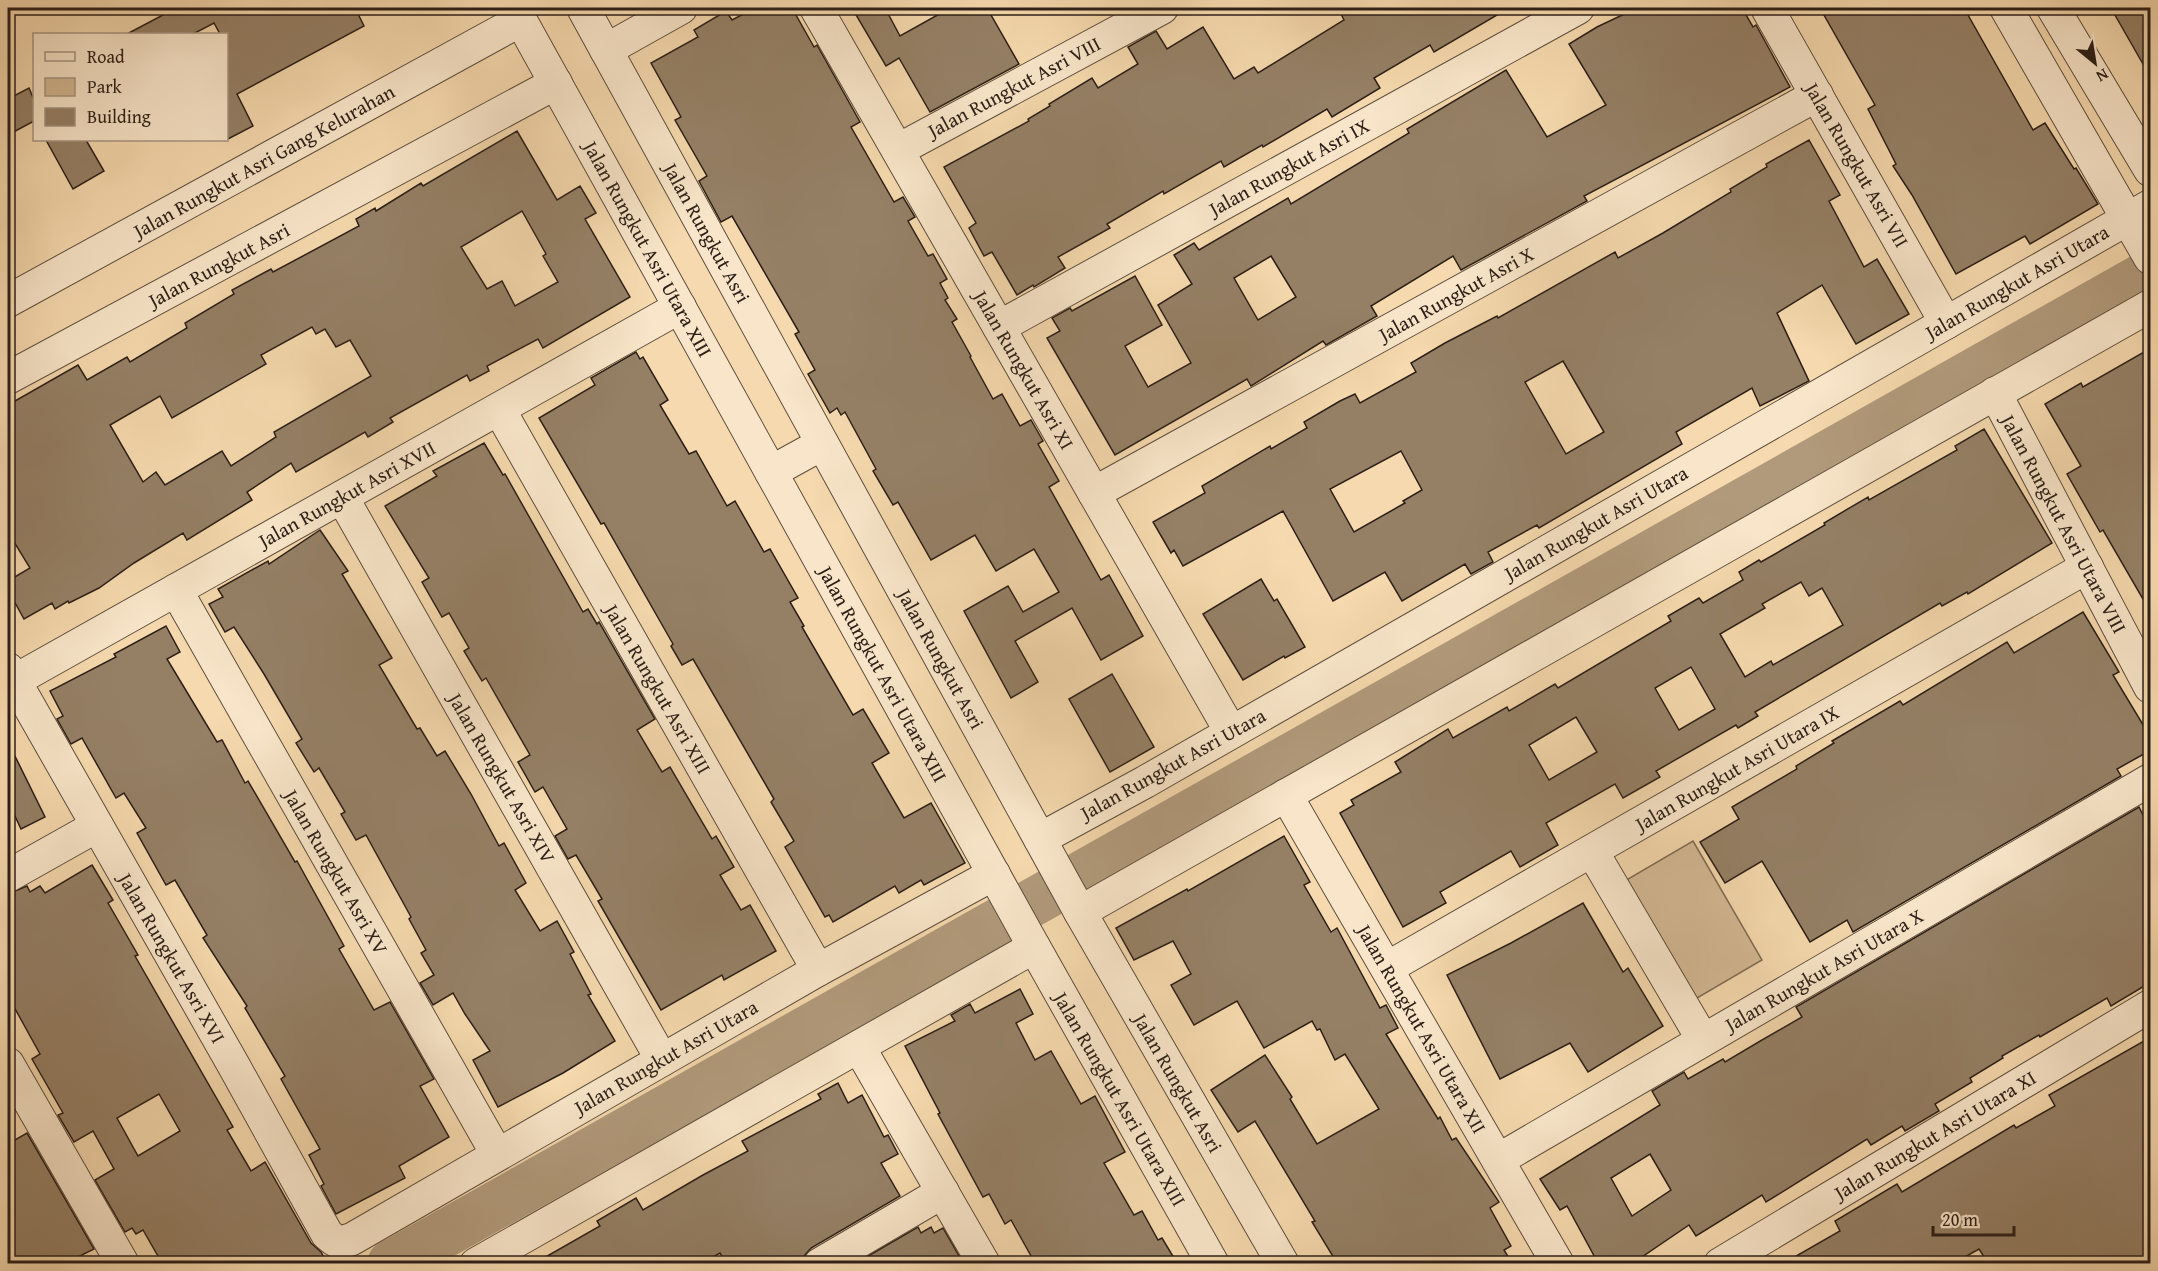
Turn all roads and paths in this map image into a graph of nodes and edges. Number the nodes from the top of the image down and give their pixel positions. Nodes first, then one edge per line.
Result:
1 (583, 8) edge
2 (681, 8) edge
3 (816, 8) edge
4 (1162, 8) edge
5 (1578, 8) edge
6 (1767, 8) edge
7 (2006, 8) edge
8 (2053, 8) edge
9 (517, 14) edge
10 (606, 50) junction
11 (556, 83) junction
12 (1817, 95) junction
13 (898, 150) junction
14 (2151, 170) edge
15 (2137, 219) edge
16 (2151, 258) edge
17 (8, 301) edge
18 (2151, 306) edge
19 (680, 307) junction
20 (1946, 323) junction
21 (999, 327) junction
22 (8, 378) edge
23 (1995, 393) junction
24 (499, 409) junction
25 (822, 444) junction
26 (771, 472) junction
27 (1094, 493) junction
28 (342, 497) junction
29 (2087, 567) junction
30 (176, 590) junction
31 (11, 675) edge
32 (2151, 687) edge
33 (1232, 732) junction
34 (2151, 780) edge
35 (1286, 795) junction
36 (97, 826) junction
37 (1044, 847) junction
38 (1592, 851) junction
39 (8, 876) edge
40 (997, 881) junction
41 (1078, 908) junction
42 (1031, 942) junction
43 (1387, 968) junction
44 (818, 970) junction
45 (2151, 1006) edge
46 (1703, 1040) junction
47 (859, 1047) junction
48 (662, 1060) junction
49 (8, 1064) edge
50 (17, 1100) edge
51 (496, 1154) junction
52 (1498, 1160) junction
53 (943, 1192) junction
54 (340, 1243) joint
55 (116, 1261) edge
56 (476, 1263) edge
57 (820, 1263) edge
58 (984, 1263) edge
59 (1213, 1263) edge
60 (1283, 1263) edge
61 (1558, 1263) edge
62 (1720, 1263) edge

1 - 10 street, Jalan Rungkut Asri
2 - 10 street
3 - 13 street, Jalan Rungkut Asri XI
4 - 13 street, Jalan Rungkut Asri VIII
5 - 21 street, Jalan Rungkut Asri IX
6 - 12 street, Jalan Rungkut Asri VII
7 - 15 street
8 - 14 street
9 - 11 street, Jalan Rungkut Asri Utara XIII
9 - 17 street, Jalan Rungkut Asri Gang Kelurahan
10 - 25 street, Jalan Rungkut Asri
11 - 19 street, Jalan Rungkut Asri Utara XIII
11 - 22 street, Jalan Rungkut Asri
12 - 20 street, Jalan Rungkut Asri VII
12 - 27 street, Jalan Rungkut Asri X
13 - 21 street, Jalan Rungkut Asri XI
15 - 16 street
15 - 20 street, Jalan Rungkut Asri Utara
18 - 23 street
19 - 24 street, Jalan Rungkut Asri XVII
19 - 26 street, Jalan Rungkut Asri Utara XIII
20 - 33 street, Jalan Rungkut Asri Utara
21 - 27 street, Jalan Rungkut Asri XI
23 - 29 street, Jalan Rungkut Asri Utara VIII
23 - 35 street
24 - 28 street, Jalan Rungkut Asri XVII
24 - 44 street, Jalan Rungkut Asri XIII
25 - 26 street
25 - 37 street, Jalan Rungkut Asri
26 - 40 street, Jalan Rungkut Asri Utara XIII
27 - 33 street, Jalan Rungkut Asri XI
28 - 30 street, Jalan Rungkut Asri XVII
28 - 48 street, Jalan Rungkut Asri XIV
29 - 32 street, Jalan Rungkut Asri Utara VIII
29 - 38 street, Jalan Rungkut Asri Utara IX
30 - 31 street, Jalan Rungkut Asri XVII
30 - 51 street, Jalan Rungkut Asri XV
31 - 36 street, Jalan Rungkut Asri XVI
33 - 37 street, Jalan Rungkut Asri Utara
34 - 46 street, Jalan Rungkut Asri Utara X
35 - 41 street
35 - 43 street, Jalan Rungkut Asri Utara XII
36 - 39 street
36 - 54 street, Jalan Rungkut Asri XVI
37 - 41 street, Jalan Rungkut Asri
38 - 43 street, Jalan Rungkut Asri Utara IX
38 - 46 street
40 - 42 street, Jalan Rungkut Asri Utara XIII
40 - 44 street, Jalan Rungkut Asri Utara
41 - 60 street, Jalan Rungkut Asri
42 - 47 street
42 - 59 street, Jalan Rungkut Asri Utara XIII
43 - 52 street, Jalan Rungkut Asri Utara XII
44 - 48 street, Jalan Rungkut Asri Utara
45 - 62 street, Jalan Rungkut Asri Utara XI
46 - 52 street, Jalan Rungkut Asri Utara X
47 - 53 street
47 - 56 street
48 - 51 street, Jalan Rungkut Asri Utara
49 - 50 street
50 - 55 street
51 - 54 street, Jalan Rungkut Asri Utara
52 - 61 street, Jalan Rungkut Asri Utara XII
53 - 57 street
53 - 58 street

